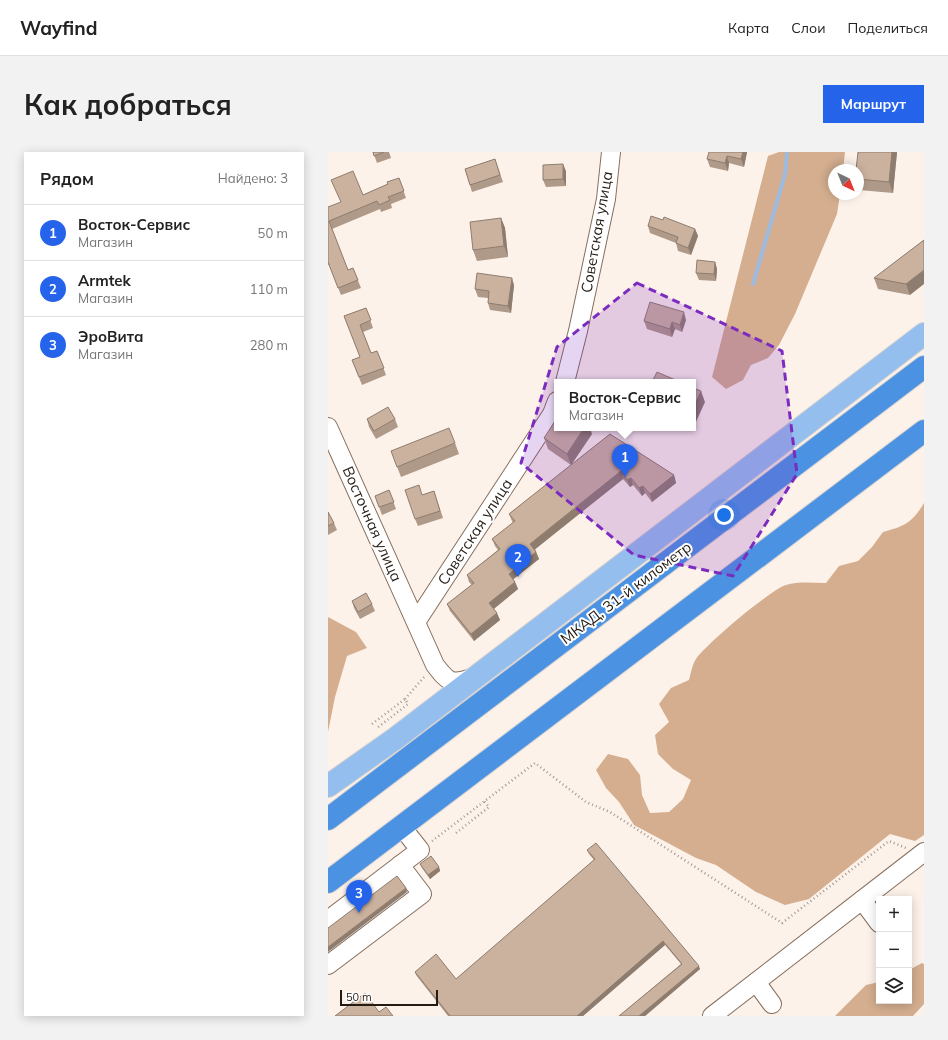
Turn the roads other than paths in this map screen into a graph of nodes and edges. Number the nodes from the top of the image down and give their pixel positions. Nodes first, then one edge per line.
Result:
1 (611, 152) edge
2 (924, 334) edge
3 (924, 368) edge
4 (566, 379) edge
5 (554, 409) edge
6 (328, 426) edge
7 (924, 431) edge
8 (416, 622) junction
9 (435, 664) junction
10 (472, 678) junction
11 (415, 711) junction
12 (328, 786) edge
13 (328, 819) edge
14 (401, 826) junction
15 (922, 853) edge
16 (400, 865) junction
17 (328, 882) edge
18 (862, 900) junction
19 (876, 919) edge
20 (328, 920) edge
21 (328, 965) edge
22 (756, 982) junction
23 (772, 1004) dead end
24 (712, 1016) edge

1 - 4 street, Советская улица
2 - 10 main road
3 - 13 highway, МКАД, 31-й километр
5 - 8 street, Советская улица
6 - 8 street, Восточная улица
7 - 14 highway
8 - 9 street
9 - 10 street
9 - 11 street
10 - 11 main road
11 - 12 main road
14 - 16 street
14 - 17 highway
15 - 18 street
16 - 20 street
16 - 21 street
18 - 19 street
18 - 22 street
22 - 23 street
22 - 24 street

